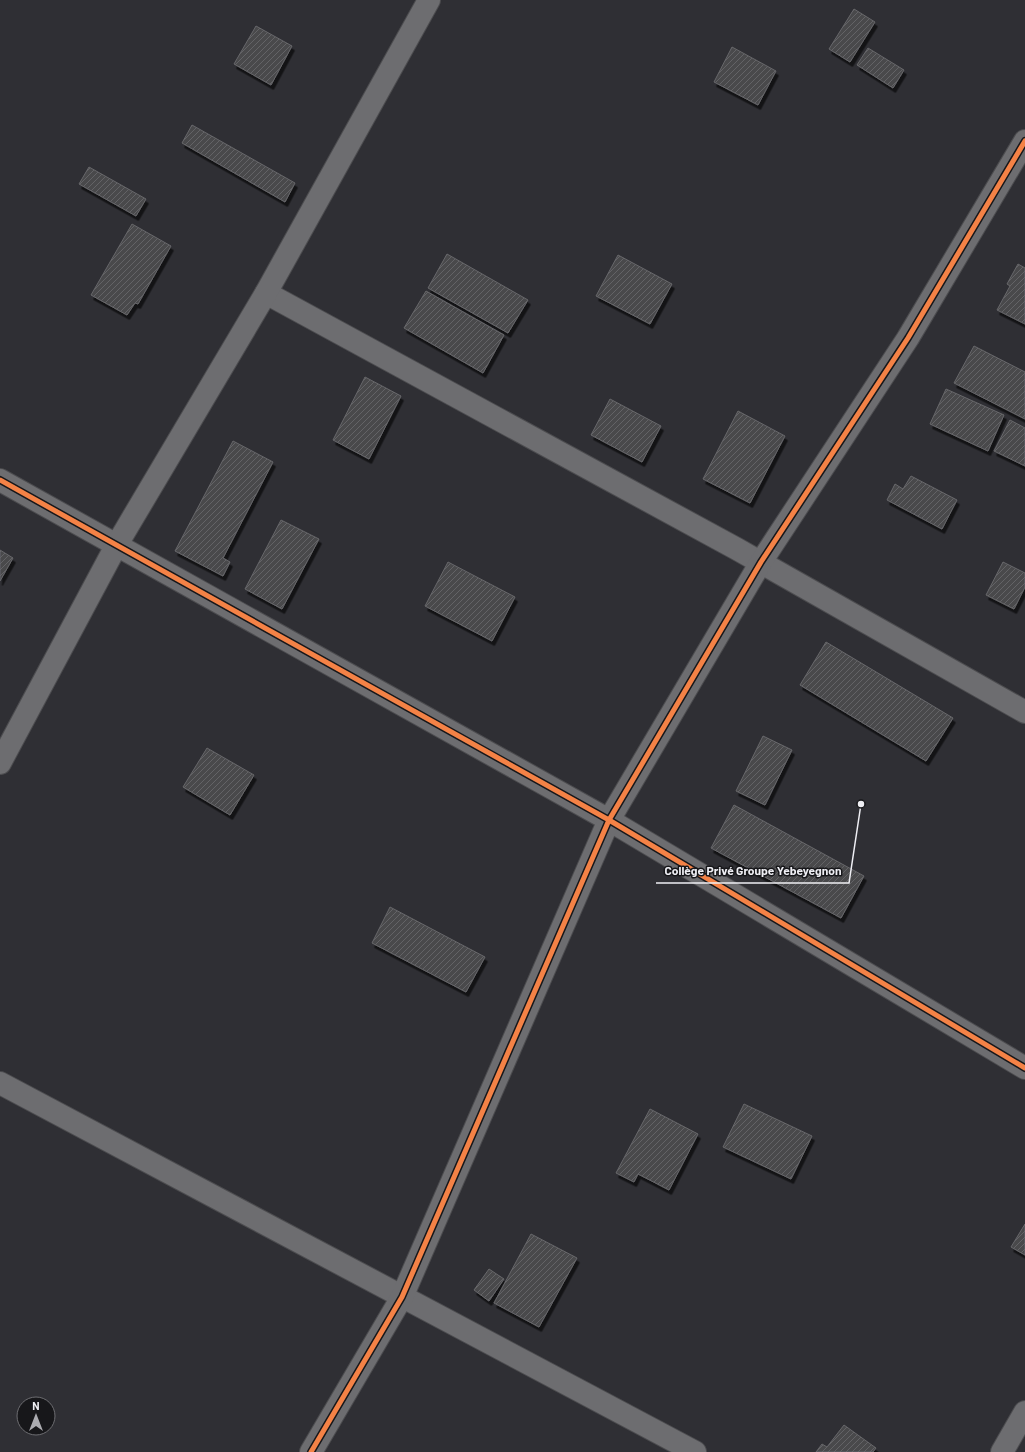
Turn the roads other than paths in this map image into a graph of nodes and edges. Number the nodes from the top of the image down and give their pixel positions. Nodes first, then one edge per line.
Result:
1 (429, 0) edge
2 (1025, 141) edge
3 (266, 293) junction
4 (0, 480) edge
5 (116, 546) junction
6 (761, 562) junction
7 (1025, 712) edge
8 (0, 764) edge
9 (609, 820) junction
10 (1025, 1068) edge
11 (0, 1084) edge
12 (402, 1297) junction
13 (1025, 1412) edge
14 (311, 1452) edge
15 (695, 1452) edge
16 (1002, 1452) edge

1 - 3 street
2 - 6 street
3 - 5 street
3 - 6 street
4 - 5 street
5 - 8 street
5 - 9 street
6 - 7 street
6 - 9 street
9 - 10 street
9 - 12 street
11 - 12 street
12 - 14 street
12 - 15 street
13 - 16 street

